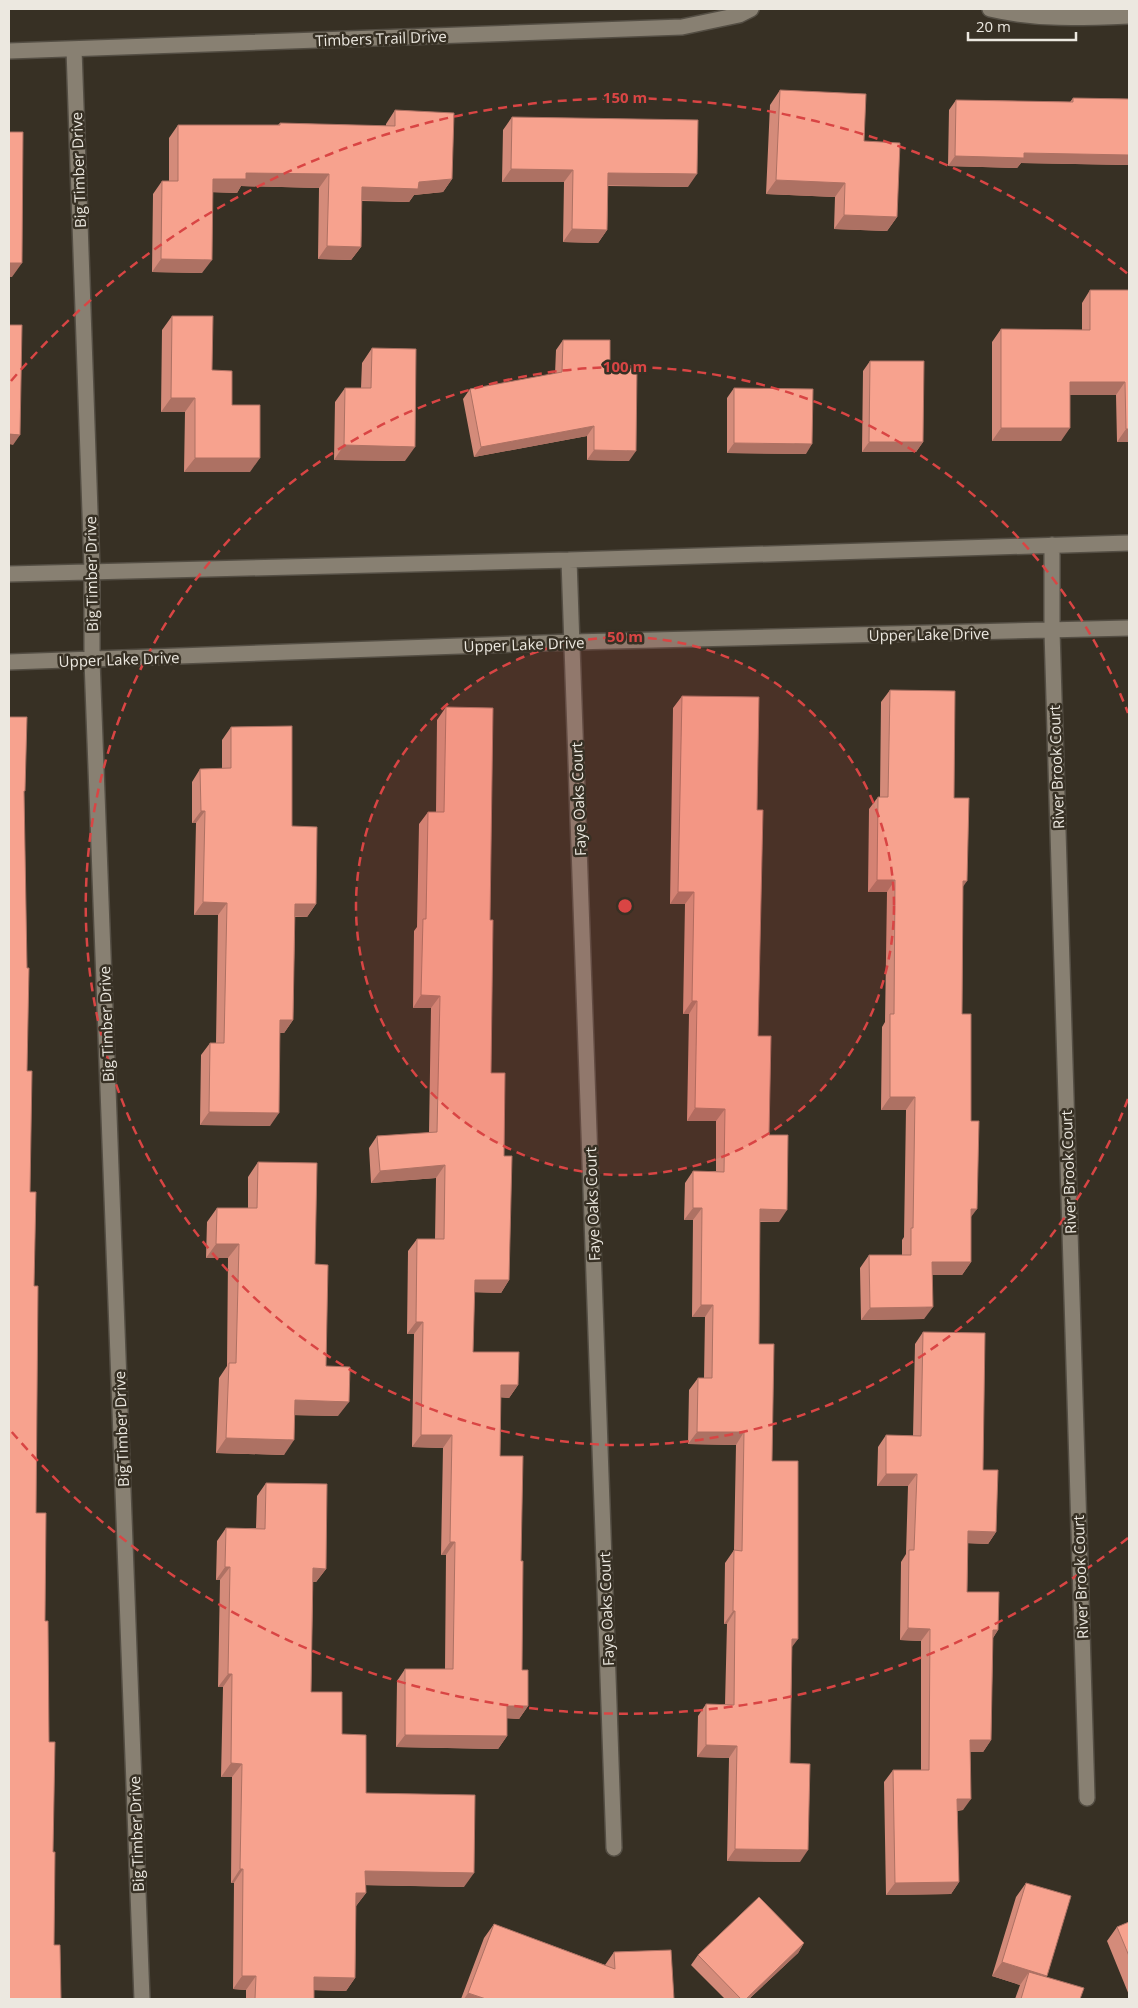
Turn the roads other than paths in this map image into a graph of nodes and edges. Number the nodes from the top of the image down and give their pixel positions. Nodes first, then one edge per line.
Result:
1 (751, 9) edge
2 (990, 9) edge
3 (1129, 16) edge
4 (74, 49) junction
5 (9, 51) edge
6 (1129, 543) edge
7 (1052, 545) junction
8 (569, 560) junction
9 (92, 570) junction
10 (9, 574) edge
11 (1129, 628) edge
12 (1052, 631) junction
13 (573, 642) junction
14 (92, 660) junction
15 (9, 662) edge
16 (1087, 1798) dead end
17 (614, 1848) dead end
18 (142, 1999) edge

1 - 4 street, Timbers Trail Drive
2 - 3 street
4 - 5 street, Timbers Trail Drive
4 - 9 street, Big Timber Drive
6 - 7 street
7 - 8 street
7 - 12 street, River Brook Court
8 - 9 street
8 - 13 street, Faye Oaks Court
9 - 10 street
9 - 14 street, Big Timber Drive
11 - 12 street, Upper Lake Drive
12 - 13 street, Upper Lake Drive
12 - 16 street, River Brook Court
13 - 14 street, Upper Lake Drive
13 - 17 street, Faye Oaks Court
14 - 15 street, Upper Lake Drive
14 - 18 street, Big Timber Drive

